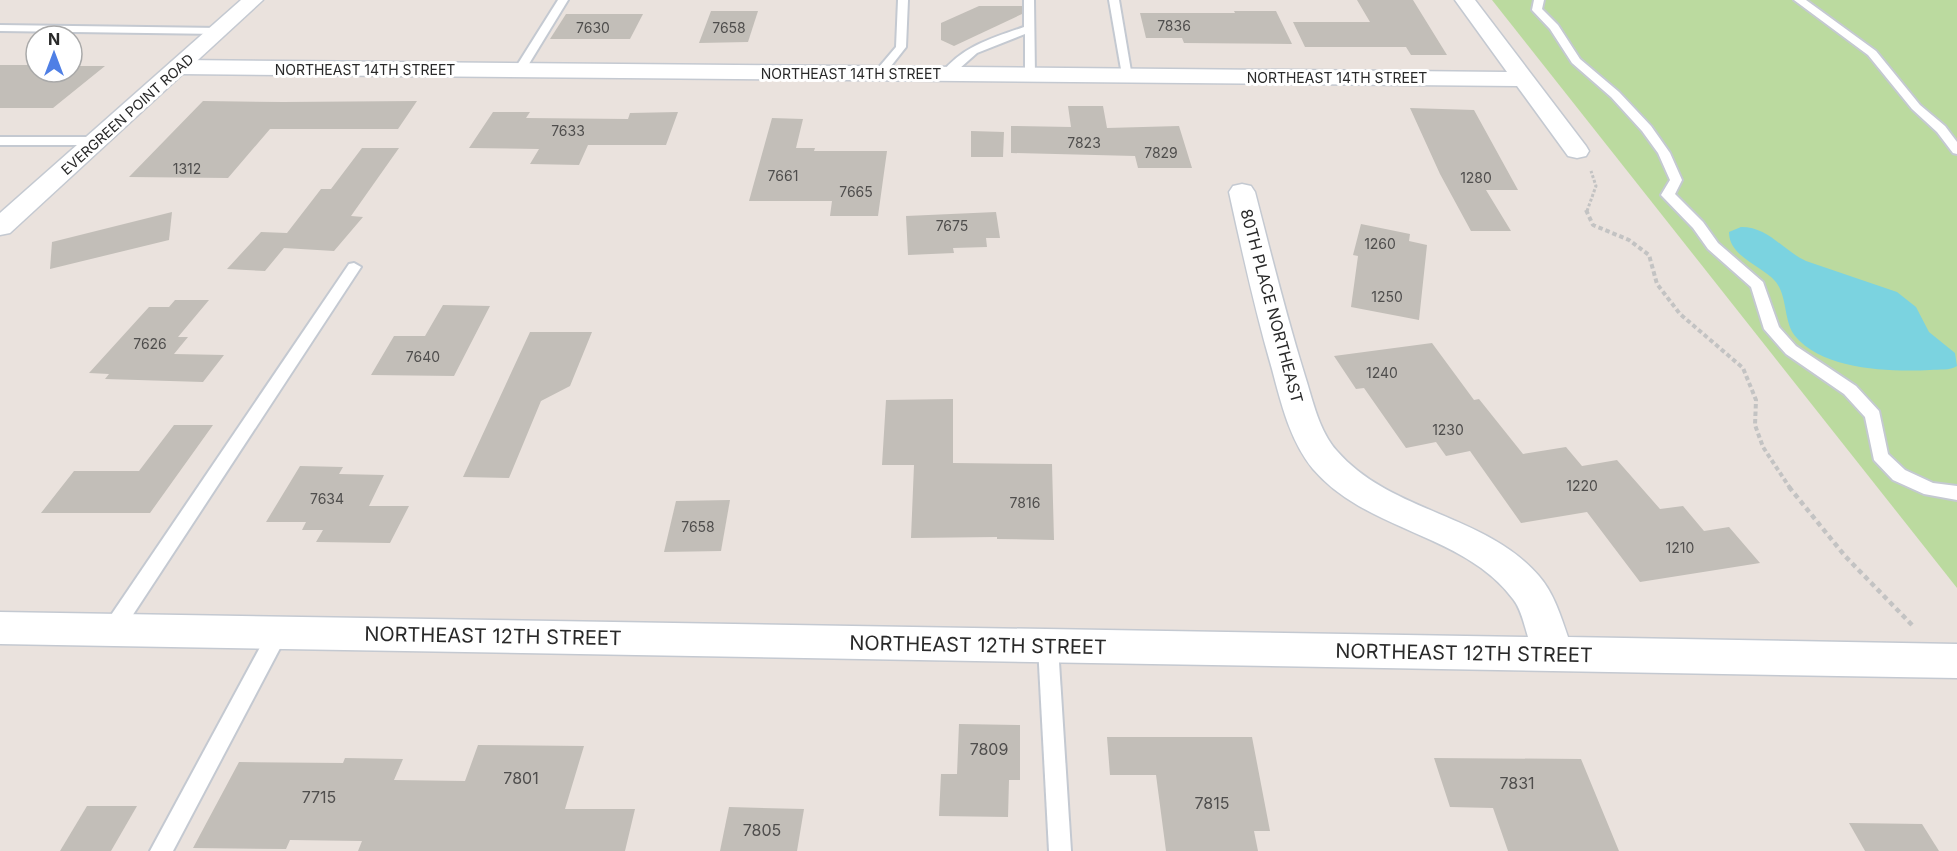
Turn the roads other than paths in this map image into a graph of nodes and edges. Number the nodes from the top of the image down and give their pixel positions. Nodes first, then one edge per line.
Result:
1 (253, 0) edge
2 (563, 0) edge
3 (903, 0) edge
4 (1029, 0) edge
5 (1114, 0) edge
6 (1465, 0) edge
7 (1539, 0) edge
8 (1799, 0) edge
9 (0, 28) edge
10 (1030, 29) junction
11 (220, 31) junction
12 (179, 67) junction
13 (520, 70) junction
14 (880, 73) junction
15 (946, 74) junction
16 (1030, 74) junction
17 (1128, 75) junction
18 (1523, 79) junction
19 (0, 141) edge
20 (97, 141) junction
21 (1957, 150) edge
22 (1577, 151) road end
23 (1242, 192) dead end
24 (0, 228) edge
25 (354, 267) dead end
26 (1957, 493) edge
27 (0, 628) edge
28 (112, 630) junction
29 (278, 633) junction
30 (1048, 646) junction
31 (1555, 655) junction
32 (1952, 660) edge
33 (162, 851) edge
34 (1060, 851) edge

1 - 11 street, EVERGREEN POINT ROAD
2 - 13 lane
3 - 14 lane
4 - 10 lane
5 - 17 lane
6 - 18 street
7 - 26 lane
8 - 21 lane
9 - 11 lane
10 - 15 lane
10 - 16 lane
11 - 12 street, EVERGREEN POINT ROAD
12 - 13 street, NORTHEAST 14TH STREET
12 - 20 street, EVERGREEN POINT ROAD
13 - 14 street, NORTHEAST 14TH STREET
14 - 15 street, NORTHEAST 14TH STREET
15 - 16 street, NORTHEAST 14TH STREET
16 - 17 street, NORTHEAST 14TH STREET
17 - 18 street, NORTHEAST 14TH STREET
18 - 22 street
19 - 20 lane
20 - 24 street, EVERGREEN POINT ROAD
23 - 31 street, 80TH PLACE NORTHEAST
25 - 28 lane
27 - 28 street, NORTHEAST 12TH STREET
28 - 29 street, NORTHEAST 12TH STREET
29 - 30 street, NORTHEAST 12TH STREET
29 - 33 lane
30 - 31 street, NORTHEAST 12TH STREET
30 - 34 lane
31 - 32 street, NORTHEAST 12TH STREET

